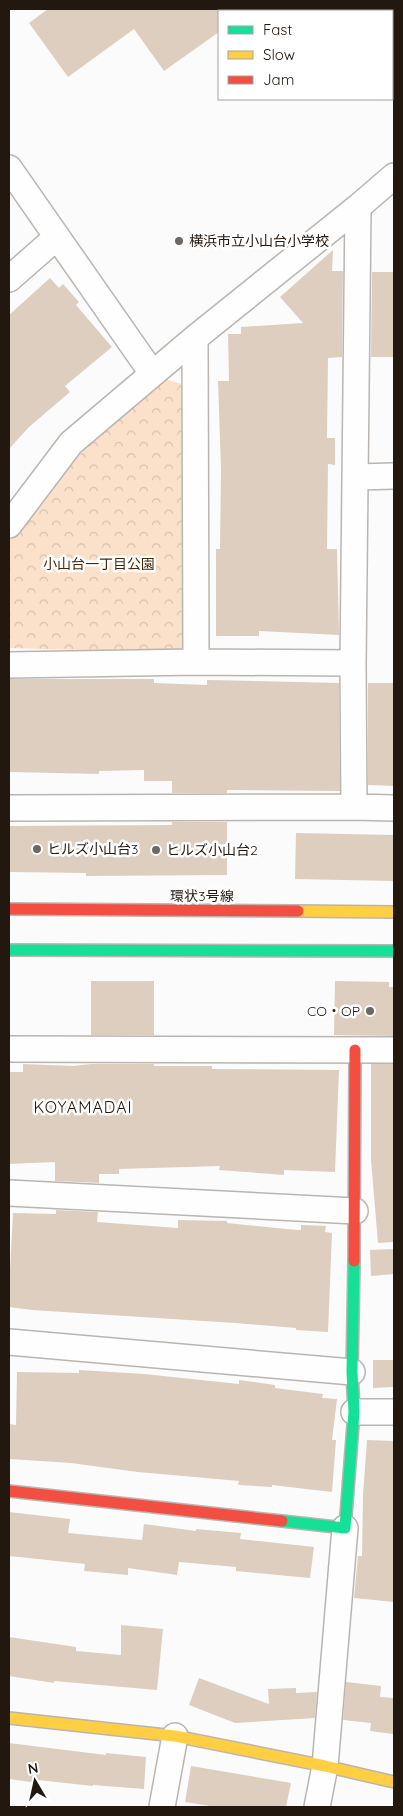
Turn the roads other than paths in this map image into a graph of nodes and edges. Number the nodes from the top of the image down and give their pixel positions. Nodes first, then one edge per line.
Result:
1 (9, 168) edge
2 (394, 176) edge
3 (358, 207) junction
4 (57, 237) junction
5 (9, 279) edge
6 (195, 338) junction
7 (152, 373) junction
8 (394, 476) edge
9 (356, 477) junction
10 (9, 525) edge
11 (196, 662) junction
12 (353, 663) junction
13 (9, 665) edge
14 (354, 807) junction
15 (9, 808) edge
16 (394, 808) edge
17 (9, 909) edge
18 (394, 912) edge
19 (9, 950) edge
20 (394, 951) edge
21 (9, 1049) edge
22 (355, 1050) junction
23 (394, 1050) edge
24 (9, 1193) edge
25 (355, 1211) junction
26 (9, 1342) edge
27 (352, 1372) junction
28 (354, 1412) junction
29 (394, 1412) edge
30 (9, 1491) edge
31 (346, 1528) junction
32 (9, 1718) edge
33 (175, 1736) junction
34 (325, 1766) junction
35 (394, 1782) edge
36 (162, 1807) edge
37 (317, 1807) edge

1 - 4 street
2 - 3 street
3 - 6 street
3 - 9 street
4 - 5 street
4 - 7 street
6 - 7 street
6 - 11 street
7 - 10 street
8 - 9 street
9 - 12 street
11 - 12 street
11 - 13 street
12 - 14 street
14 - 15 street
14 - 16 street
17 - 18 street, 環状3号線
19 - 20 street
21 - 22 street
22 - 23 street
22 - 25 street
24 - 25 street
25 - 27 street
26 - 27 street
27 - 28 street
28 - 29 street
28 - 31 street
30 - 31 street
31 - 34 street
32 - 33 street
33 - 34 street
33 - 36 street
34 - 35 street
34 - 37 street

